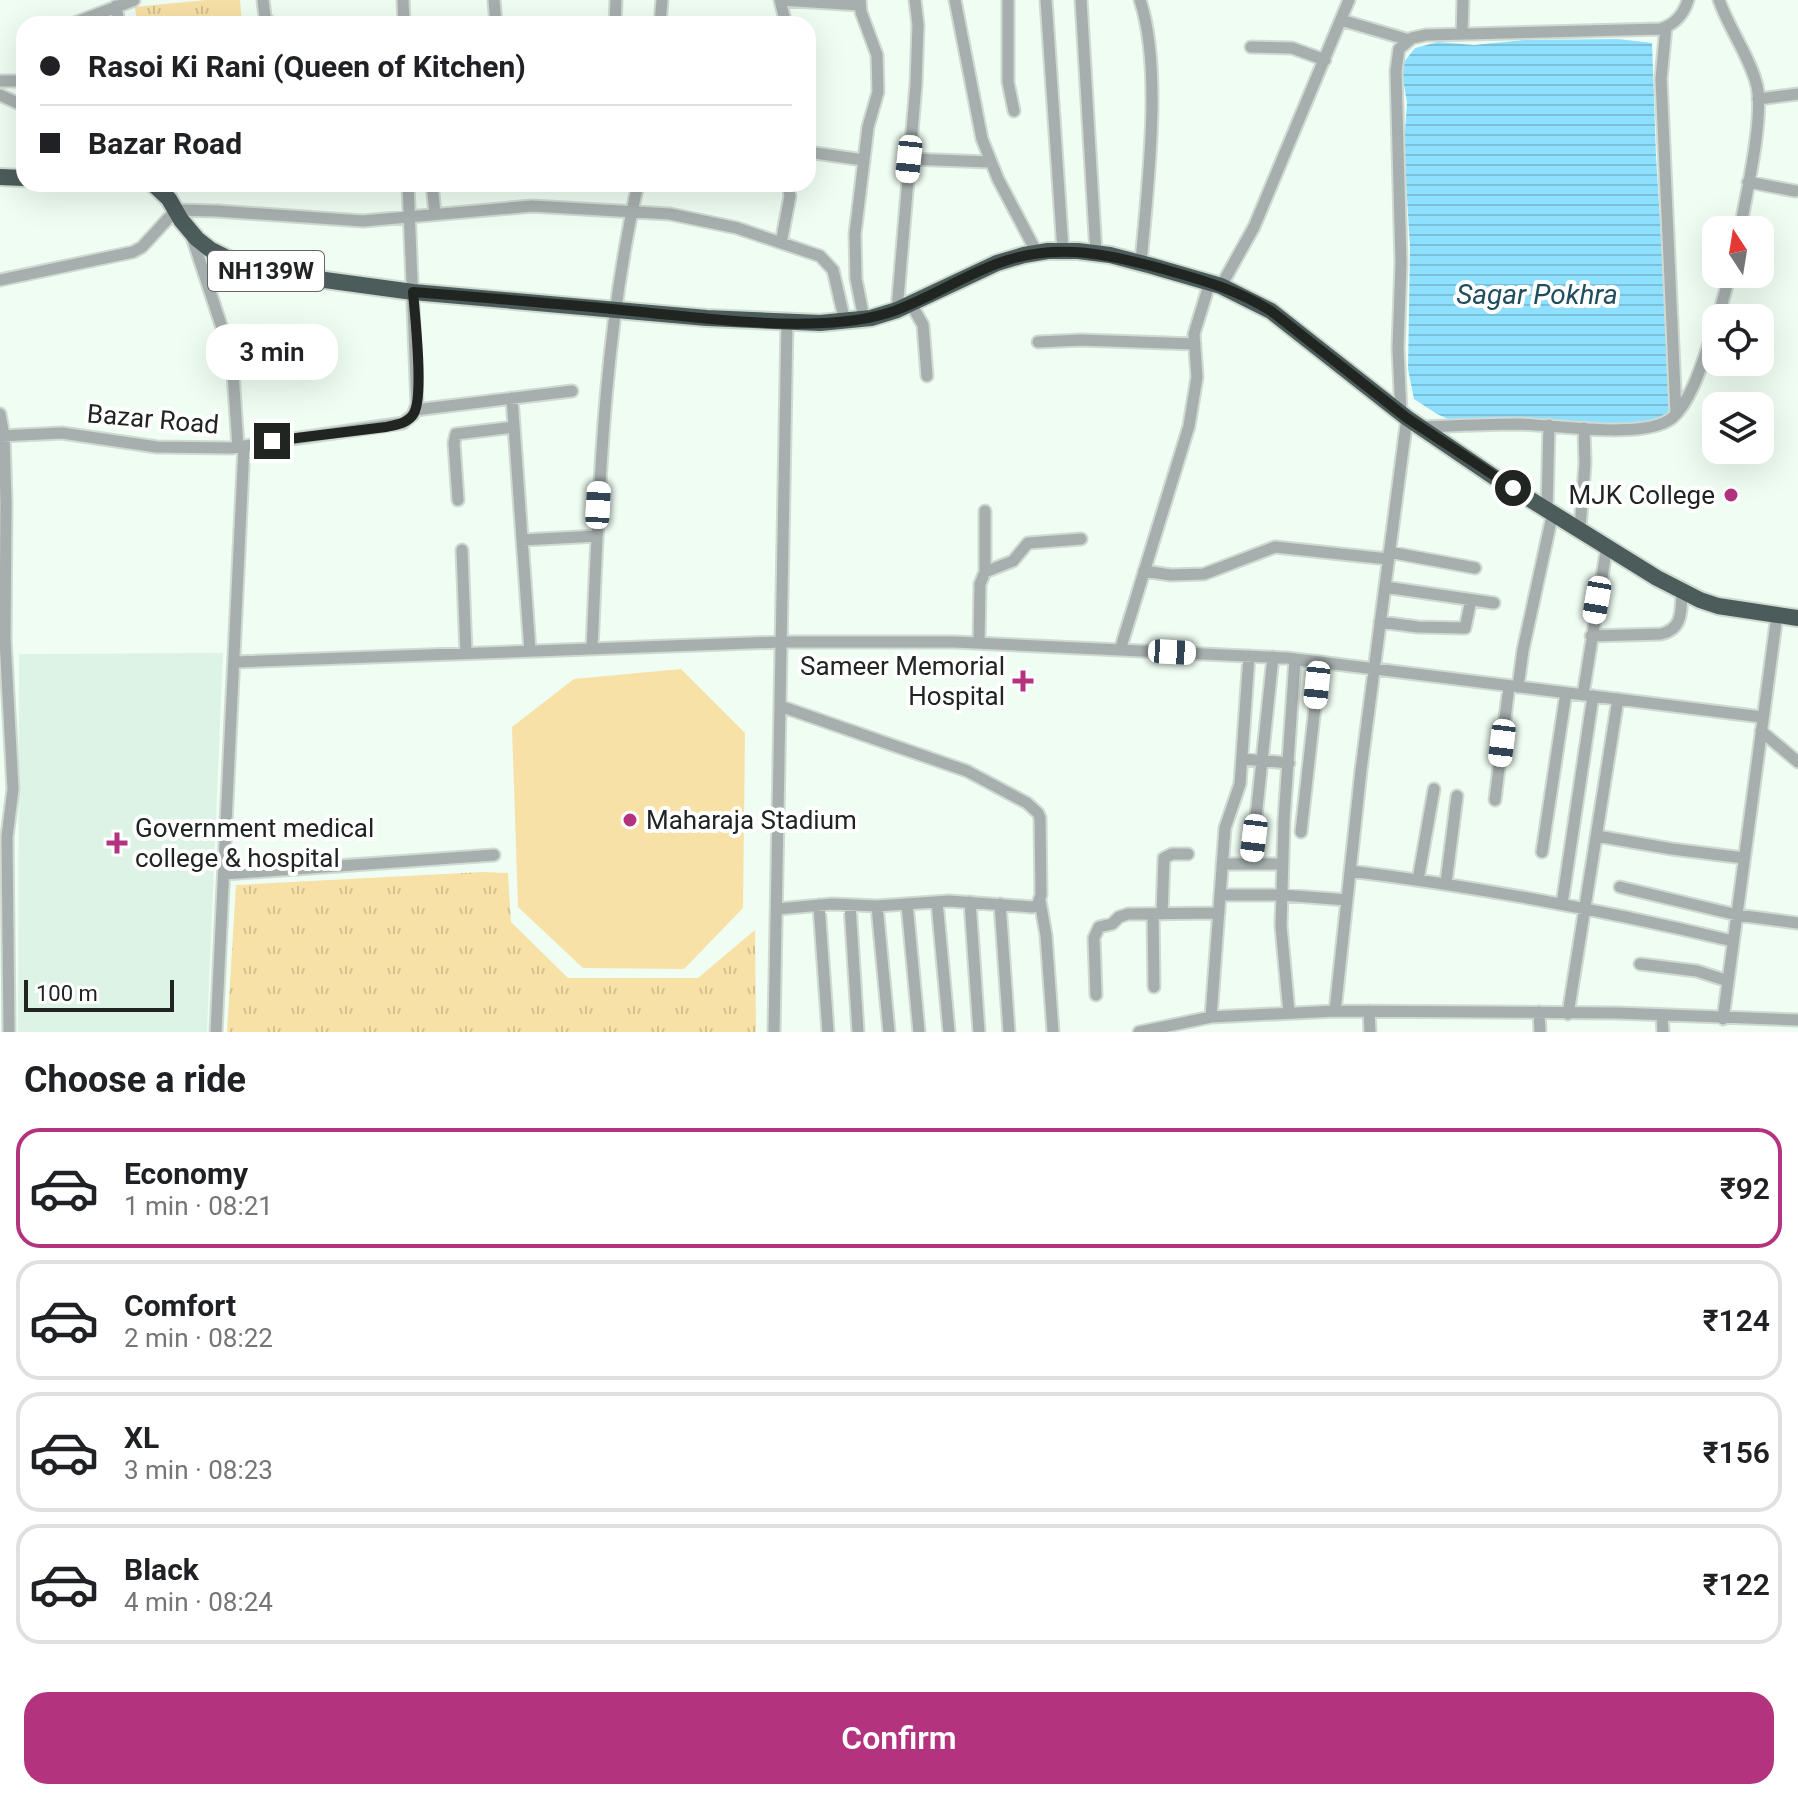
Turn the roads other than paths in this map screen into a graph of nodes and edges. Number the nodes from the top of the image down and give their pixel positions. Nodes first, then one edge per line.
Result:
1 (134, 0) edge
2 (780, 0) edge
3 (915, 0) edge
4 (955, 0) edge
5 (1008, 0) edge
6 (1046, 0) edge
7 (1081, 0) edge
8 (1140, 0) edge
9 (1348, 0) edge
10 (1463, 0) edge
11 (1688, 0) edge
12 (1719, 0) edge
13 (860, 2) edge
14 (116, 6) junction
15 (92, 16) edge
16 (118, 16) edge
17 (1341, 20) junction
18 (1666, 27) junction
19 (1462, 34) junction
20 (1409, 40) junction
21 (1251, 47) dead end
22 (1325, 60) junction
23 (1798, 94) edge
24 (1758, 99) junction
25 (1014, 111) dead end
26 (816, 153) edge
27 (909, 159) junction
28 (863, 160) junction
29 (990, 162) junction
30 (1748, 182) junction
31 (1795, 191) dead end
32 (163, 192) edge
33 (408, 192) edge
34 (433, 192) edge
35 (636, 192) edge
36 (789, 192) edge
37 (176, 210) junction
38 (632, 210) junction
39 (435, 214) junction
40 (1742, 216) edge
41 (409, 217) junction
42 (189, 229) junction
43 (781, 243) junction
44 (1063, 251) junction
45 (1037, 253) junction
46 (1096, 253) junction
47 (1141, 263) junction
48 (0, 280) edge
49 (1216, 284) junction
50 (413, 292) junction
51 (904, 307) junction
52 (614, 309) junction
53 (864, 319) junction
54 (845, 322) junction
55 (787, 323) junction
56 (1038, 342) dead end
57 (1195, 344) junction
58 (1702, 361) edge
59 (927, 376) dead end
60 (572, 391) dead end
61 (512, 398) junction
62 (415, 410) junction
63 (0, 414) edge
64 (1676, 414) junction
65 (1410, 419) junction
66 (1549, 425) junction
67 (514, 427) junction
68 (1584, 428) junction
69 (2, 436) edge
70 (241, 446) junction
71 (458, 500) dead end
72 (1550, 510) junction
73 (985, 511) dead end
74 (1580, 528) junction
75 (597, 536) junction
76 (1081, 539) dead end
77 (522, 540) junction
78 (1607, 546) junction
79 (462, 550) dead end
80 (1389, 556) junction
81 (1475, 568) dead end
82 (1144, 571) junction
83 (985, 572) junction
84 (1385, 587) junction
85 (1682, 592) junction
86 (1471, 600) junction
87 (1494, 603) dead end
88 (1777, 615) junction
89 (1798, 618) edge
90 (1380, 622) junction
91 (1591, 636) junction
92 (780, 642) junction
93 (979, 643) junction
94 (592, 649) junction
95 (1120, 650) junction
96 (530, 651) junction
97 (466, 653) junction
98 (1249, 656) junction
99 (1273, 657) junction
100 (1295, 659) junction
101 (235, 662) junction
102 (1320, 662) junction
103 (1374, 669) junction
104 (1514, 686) junction
105 (1566, 693) junction
106 (1588, 696) junction
107 (1618, 699) junction
108 (780, 706) junction
109 (1762, 717) junction
110 (1761, 731) junction
111 (1243, 759) junction
112 (1264, 760) junction
113 (1798, 762) edge
114 (1289, 763) junction
115 (1434, 789) dead end
116 (1457, 796) dead end
117 (1495, 800) dead end
118 (0, 826) edge
119 (1301, 832) dead end
120 (1597, 836) junction
121 (7, 837) junction
122 (1542, 852) dead end
123 (1188, 854) dead end
124 (494, 855) dead end
125 (1744, 858) junction
126 (4, 862) edge
127 (1222, 864) junction
128 (1251, 864) junction
129 (1283, 864) junction
130 (1350, 871) junction
131 (224, 874) junction
132 (1418, 880) junction
133 (1446, 883) junction
134 (1620, 887) dead end
135 (1220, 895) junction
136 (1282, 895) junction
137 (1347, 900) junction
138 (1040, 901) junction
139 (937, 902) junction
140 (970, 902) junction
141 (907, 904) junction
142 (1000, 904) junction
143 (1562, 904) junction
144 (819, 905) junction
145 (850, 905) junction
146 (877, 906) junction
147 (1585, 908) junction
148 (777, 909) junction
149 (1219, 913) junction
150 (1158, 914) junction
151 (1737, 915) junction
152 (1798, 923) edge
153 (1733, 941) junction
154 (1640, 964) dead end
155 (1728, 981) junction
156 (1154, 987) dead end
157 (1096, 995) dead end
158 (1335, 1011) junction
159 (1369, 1011) junction
160 (1539, 1012) junction
161 (1289, 1013) junction
162 (1568, 1014) junction
163 (1662, 1015) junction
164 (1211, 1017) junction
165 (1723, 1019) junction
166 (1798, 1020) edge
167 (1182, 1027) edge
168 (9, 1032) edge
169 (216, 1032) edge
170 (774, 1032) edge
171 (828, 1032) edge
172 (858, 1032) edge
173 (889, 1032) edge
174 (919, 1032) edge
175 (949, 1032) edge
176 (979, 1032) edge
177 (1009, 1032) edge
178 (1053, 1032) edge
179 (1139, 1032) edge
180 (1370, 1032) edge
181 (1540, 1032) edge
182 (1663, 1032) edge

1 - 14 street
2 - 13 street
3 - 27 street
4 - 29 street
5 - 25 street
6 - 44 street
7 - 46 street
8 - 47 street
9 - 17 street
10 - 19 street
11 - 18 street
12 - 24 street
13 - 28 street
14 - 15 street
14 - 16 street
17 - 20 street
17 - 22 street
18 - 19 street
18 - 64 street
19 - 20 street
20 - 65 street
21 - 22 street
22 - 49 street
23 - 24 street
24 - 30 street
26 - 28 street
27 - 29 street
27 - 51 street
28 - 53 street
29 - 45 street
30 - 31 street
30 - 40 street
32 - 37 highway, NH139W
33 - 41 street
34 - 39 street
35 - 38 street
36 - 43 street
37 - 41 street
37 - 42 highway, NH139W
37 - 48 street
38 - 39 street
38 - 43 street
38 - 52 street
39 - 41 street
41 - 50 street
42 - 50 highway, NH139W
42 - 70 street
43 - 54 street
44 - 45 highway, NH139W
44 - 46 highway, NH139W
45 - 51 highway, NH139W
46 - 47 highway, NH139W
47 - 49 highway, NH139W
49 - 57 street
49 - 65 highway, NH139W
50 - 52 highway, NH139W
50 - 62 street
51 - 53 highway, NH139W
51 - 59 street
52 - 55 highway, NH139W
52 - 75 street
53 - 54 highway, NH139W
54 - 55 highway, NH139W
55 - 92 street
56 - 57 street
57 - 82 street
58 - 64 street
60 - 61 street, Bazar Road
61 - 62 street, Bazar Road
61 - 67 street
62 - 70 street, Bazar Road
63 - 69 street
64 - 68 street
65 - 66 street
65 - 72 highway, NH139W
65 - 80 street
66 - 68 street
66 - 72 street
67 - 71 street
67 - 77 street
68 - 74 street
69 - 70 street, Bazar Road
69 - 121 street
70 - 101 street
72 - 74 highway, NH139W
72 - 104 street
73 - 83 street
74 - 78 highway, NH139W
75 - 77 street
75 - 94 street
76 - 83 street
77 - 96 street
78 - 85 highway, NH139W
78 - 91 street
79 - 97 street
80 - 81 street
80 - 82 street
80 - 84 street
82 - 95 street
83 - 93 street
84 - 86 street
84 - 90 street
85 - 88 highway, NH139W
85 - 91 street
86 - 87 street
86 - 90 street
88 - 89 highway, NH139W
88 - 109 street
90 - 103 street
91 - 106 street
92 - 93 street
92 - 94 street
92 - 108 street
93 - 95 street
94 - 96 street
95 - 98 street
96 - 97 street
97 - 101 street
98 - 99 street
98 - 111 street
99 - 100 street
99 - 112 street
100 - 102 street
100 - 114 street
101 - 131 street
102 - 103 street
102 - 119 street
103 - 104 street
103 - 130 street
104 - 105 street
104 - 117 street
105 - 106 street
105 - 122 street
106 - 107 street
106 - 143 street
107 - 109 street
107 - 120 street
108 - 138 street
108 - 148 street
109 - 110 street
110 - 113 street
110 - 125 street
111 - 112 street
111 - 127 street
112 - 114 street
112 - 128 street
114 - 129 street
115 - 132 street
116 - 133 street
118 - 121 street
120 - 125 street
120 - 147 street
121 - 126 street
123 - 150 street
124 - 131 street
125 - 151 street
126 - 168 street
127 - 128 street
127 - 135 street
128 - 129 street
129 - 136 street
130 - 132 street
130 - 137 street
131 - 169 street
132 - 133 street
133 - 143 street
134 - 151 street
135 - 136 street
135 - 149 street
136 - 137 street
136 - 161 street
137 - 158 street
138 - 142 street
138 - 178 street
139 - 140 street
139 - 141 street
139 - 175 street
140 - 142 street
140 - 176 street
141 - 146 street
141 - 174 street
142 - 177 street
143 - 147 street
144 - 145 street
144 - 148 street
144 - 171 street
145 - 146 street
145 - 172 street
146 - 173 street
147 - 153 street
147 - 162 street
148 - 170 street
149 - 150 street
149 - 164 street
150 - 156 street
150 - 157 street
151 - 152 street
151 - 153 street
153 - 155 street
154 - 155 street
155 - 165 street
158 - 159 street
158 - 161 street
159 - 160 street
159 - 180 street
160 - 162 street
160 - 181 street
161 - 164 street
162 - 163 street
163 - 165 street
163 - 182 street
164 - 167 street
165 - 166 street
167 - 179 street

